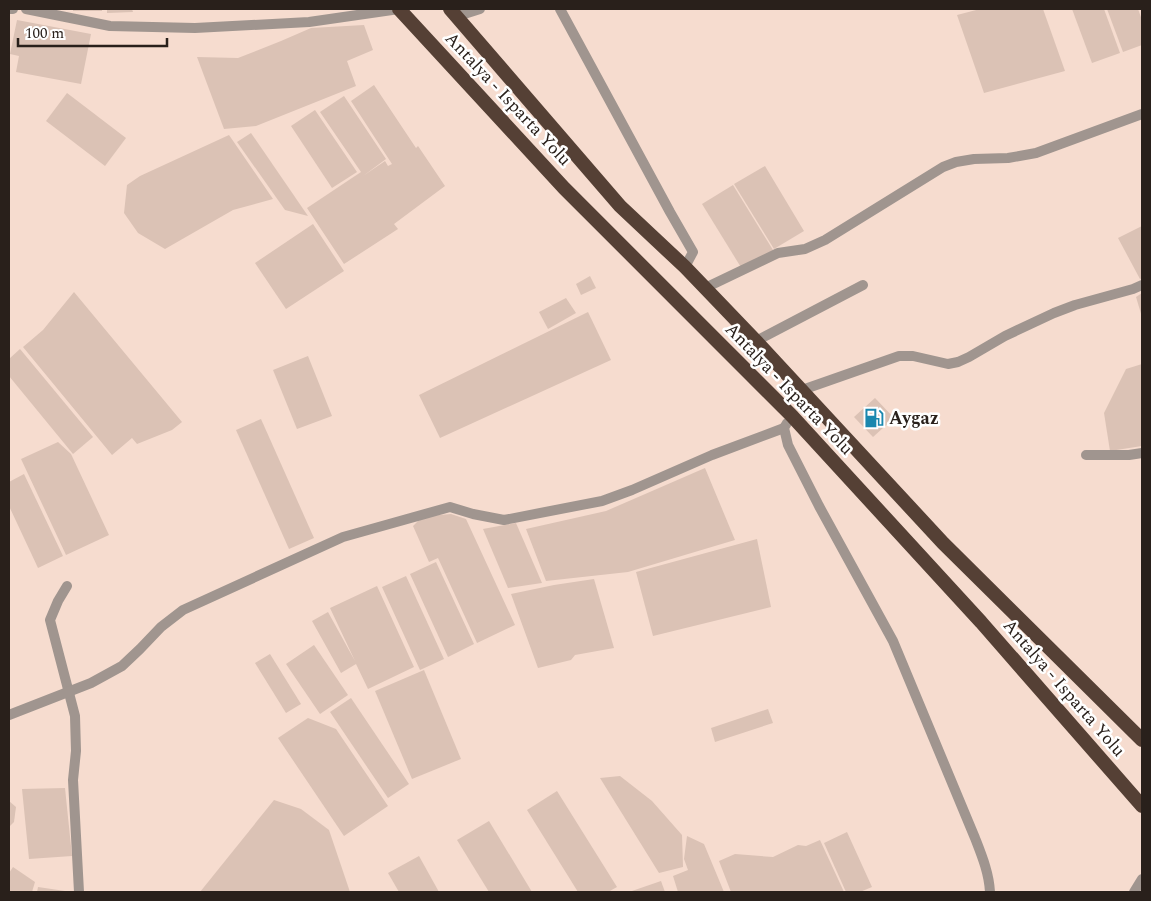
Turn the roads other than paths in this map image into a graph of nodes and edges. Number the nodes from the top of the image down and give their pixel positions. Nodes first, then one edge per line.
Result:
1 (9, 9) edge
2 (13, 9) edge
3 (26, 9) edge
4 (399, 9) edge
5 (480, 9) edge
6 (560, 9) edge
7 (454, 12) edge
8 (1142, 114) edge
9 (685, 267) junction
10 (863, 285) dead end
11 (1142, 285) edge
12 (705, 288) junction
13 (756, 341) junction
14 (802, 390) junction
15 (788, 422) junction
16 (1142, 453) edge
17 (1086, 455) dead end
18 (67, 586) dead end
19 (70, 691) junction
20 (9, 715) edge
21 (1142, 740) edge
22 (1142, 806) edge
23 (1142, 879) edge
24 (79, 892) edge
25 (990, 892) edge
26 (1134, 892) edge

1 - 2 street
3 - 4 street
4 - 15 highway, Antalya - Isparta Yolu
5 - 7 street
6 - 9 street
7 - 9 highway, Antalya - Isparta Yolu
8 - 12 street
9 - 12 highway, Antalya - Isparta Yolu
10 - 13 street
11 - 14 street
12 - 13 highway, Antalya - Isparta Yolu
13 - 14 highway, Antalya - Isparta Yolu
14 - 21 highway, Antalya - Isparta Yolu
15 - 19 street
15 - 22 highway, Antalya - Isparta Yolu
15 - 25 street
16 - 17 street
18 - 19 street
19 - 20 street
19 - 24 street
23 - 26 street

